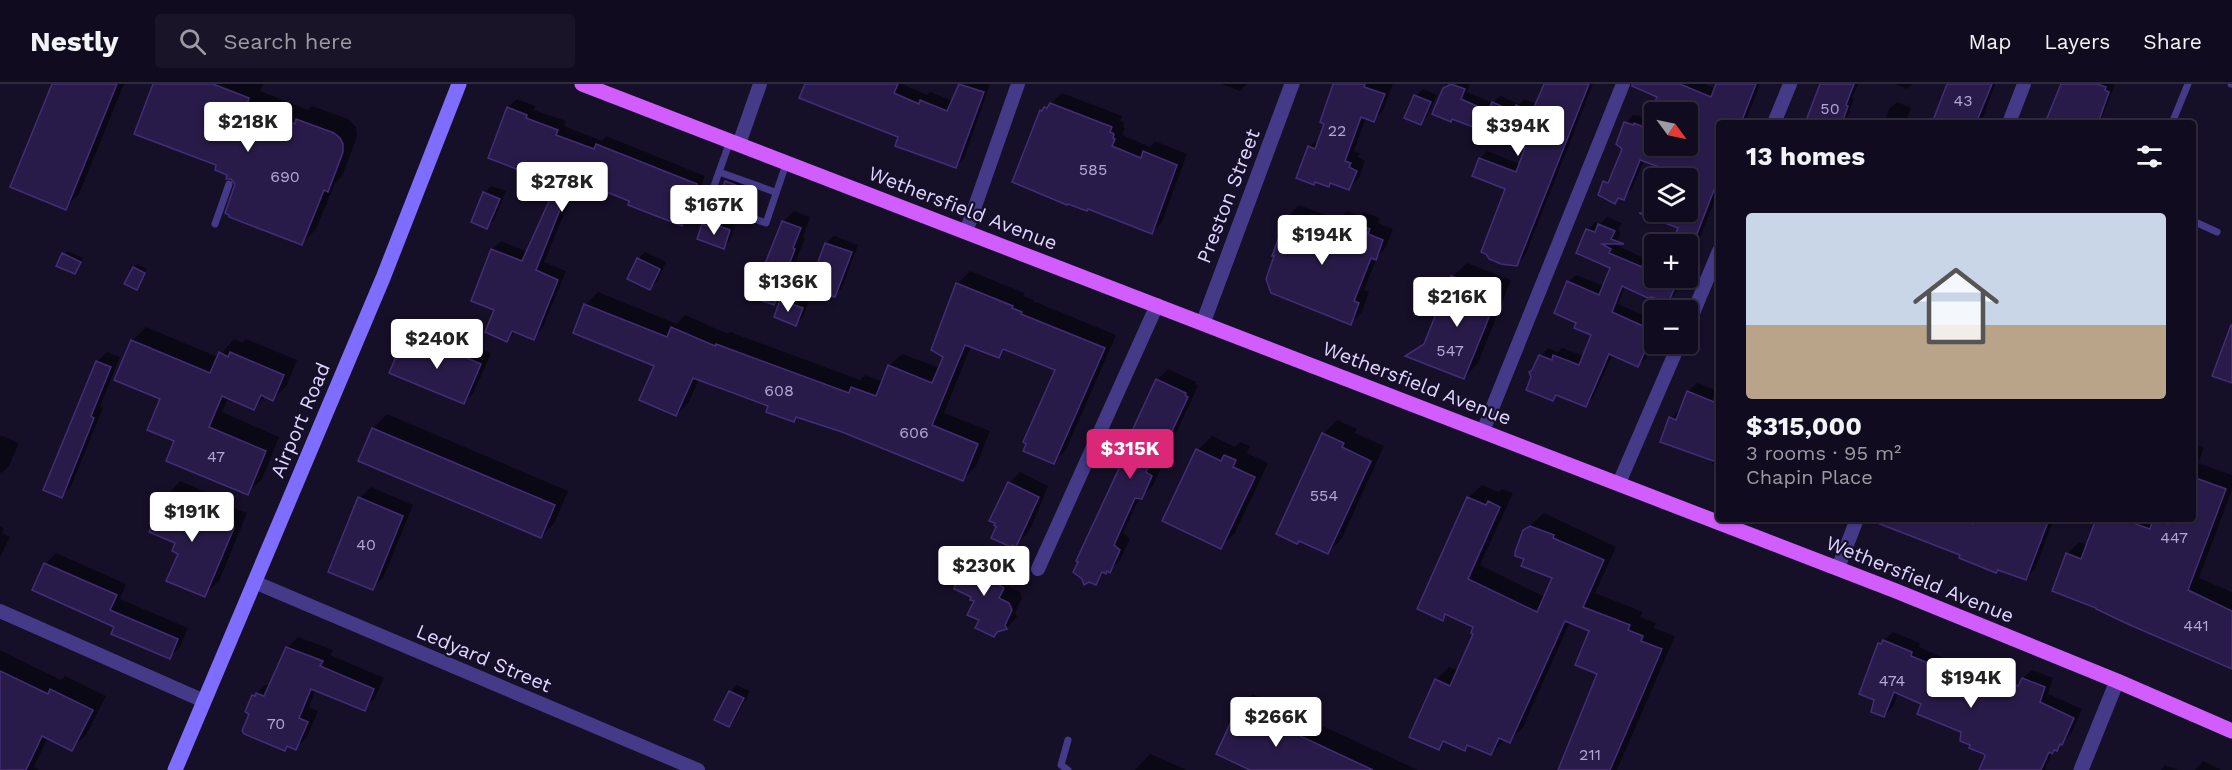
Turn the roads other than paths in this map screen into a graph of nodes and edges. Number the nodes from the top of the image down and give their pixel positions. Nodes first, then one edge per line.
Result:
1 (459, 84) edge
2 (582, 84) edge
3 (760, 84) edge
4 (1018, 84) edge
5 (1292, 84) edge
6 (1623, 84) edge
7 (1790, 84) edge
8 (2024, 84) edge
9 (2188, 84) edge
10 (1775, 120) edge
11 (2010, 120) edge
12 (2173, 120) edge
13 (735, 143) junction
14 (786, 162) junction
15 (719, 172) junction
16 (229, 184) dead end
17 (776, 192) junction
18 (2196, 222) edge
19 (215, 224) dead end
20 (966, 232) junction
21 (2217, 232) dead end
22 (1716, 258) edge
23 (1698, 301) edge
24 (1156, 305) junction
25 (1203, 323) junction
26 (1675, 354) edge
27 (1483, 431) junction
28 (1619, 483) junction
29 (1716, 521) edge
30 (1719, 522) edge
31 (1856, 522) edge
32 (1838, 568) junction
33 (1038, 569) dead end
34 (254, 582) junction
35 (0, 611) edge
36 (2117, 681) junction
37 (204, 701) junction
38 (2232, 731) edge
39 (1068, 740) dead end
40 (175, 770) edge
41 (698, 770) edge
42 (1068, 770) edge
43 (2081, 770) edge

1 - 34 main road, Airport Road
2 - 13 main road, Wethersfield Avenue
3 - 13 street
4 - 20 street
5 - 25 street, Preston Street
6 - 27 street
7 - 10 street
8 - 11 street
9 - 12 lane
13 - 14 main road, Wethersfield Avenue
13 - 15 lane
14 - 17 lane
14 - 20 main road, Wethersfield Avenue
15 - 17 lane
15 - 17 lane
16 - 19 lane
18 - 21 lane
20 - 24 main road, Wethersfield Avenue
22 - 23 street
24 - 25 main road, Wethersfield Avenue
24 - 33 street
25 - 27 main road, Wethersfield Avenue
26 - 28 street
27 - 28 main road, Wethersfield Avenue
28 - 29 main road, Wethersfield Avenue
30 - 32 main road, Wethersfield Avenue
31 - 32 street
32 - 36 main road, Wethersfield Avenue
34 - 37 main road, Airport Road
34 - 41 street, Ledyard Street
35 - 37 street
36 - 38 main road, Wethersfield Avenue
36 - 43 street
37 - 40 main road, Airport Road
39 - 42 lane

